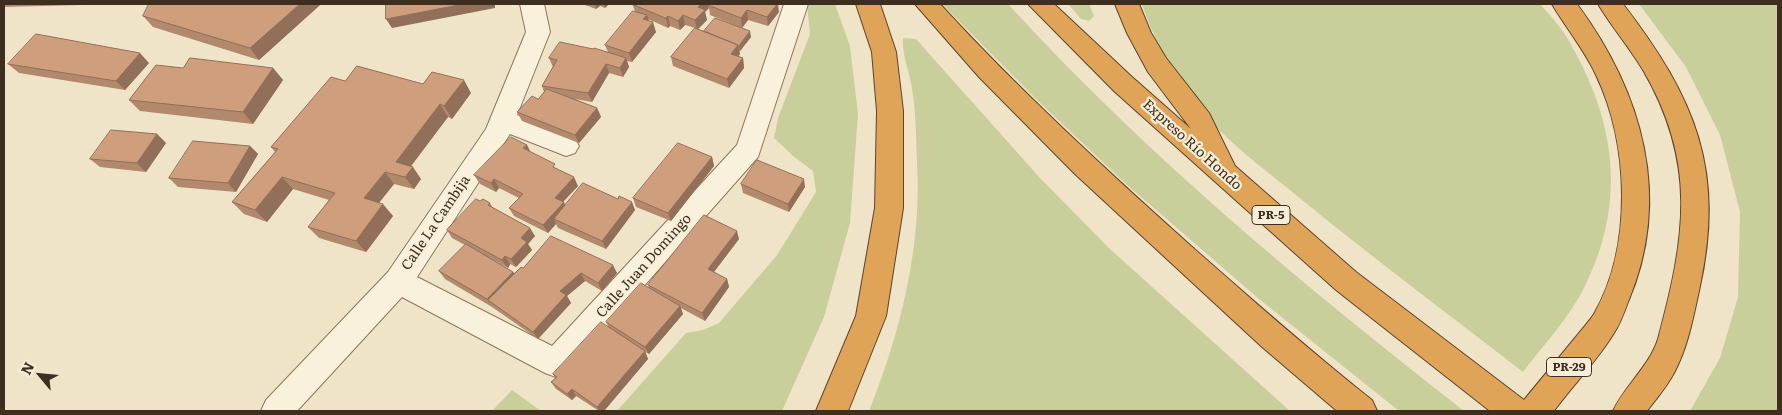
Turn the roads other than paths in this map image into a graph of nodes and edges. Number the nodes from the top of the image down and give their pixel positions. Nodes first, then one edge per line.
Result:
1 (532, 4) edge
2 (796, 4) edge
3 (868, 4) edge
4 (927, 4) edge
5 (1040, 4) edge
6 (1127, 4) edge
7 (1564, 4) edge
8 (1610, 4) edge
9 (502, 120) junction
10 (566, 146) edge
11 (1228, 178) junction
12 (398, 281) junction
13 (277, 411) edge
14 (832, 411) edge
15 (1361, 411) edge
16 (1514, 411) edge
17 (1535, 411) edge
18 (1628, 411) edge

1 - 9 street, Calle La Cambija
2 - 12 street, Calle Juan Domingo
3 - 14 highway
4 - 15 highway
5 - 11 highway, Expreso Río Hondo / PR-5
6 - 11 highway
7 - 17 highway, PR-29
8 - 18 highway
9 - 10 street
9 - 12 street, Calle La Cambija
11 - 16 highway, Expreso Río Hondo / PR-5
12 - 13 street, Calle La Cambija

